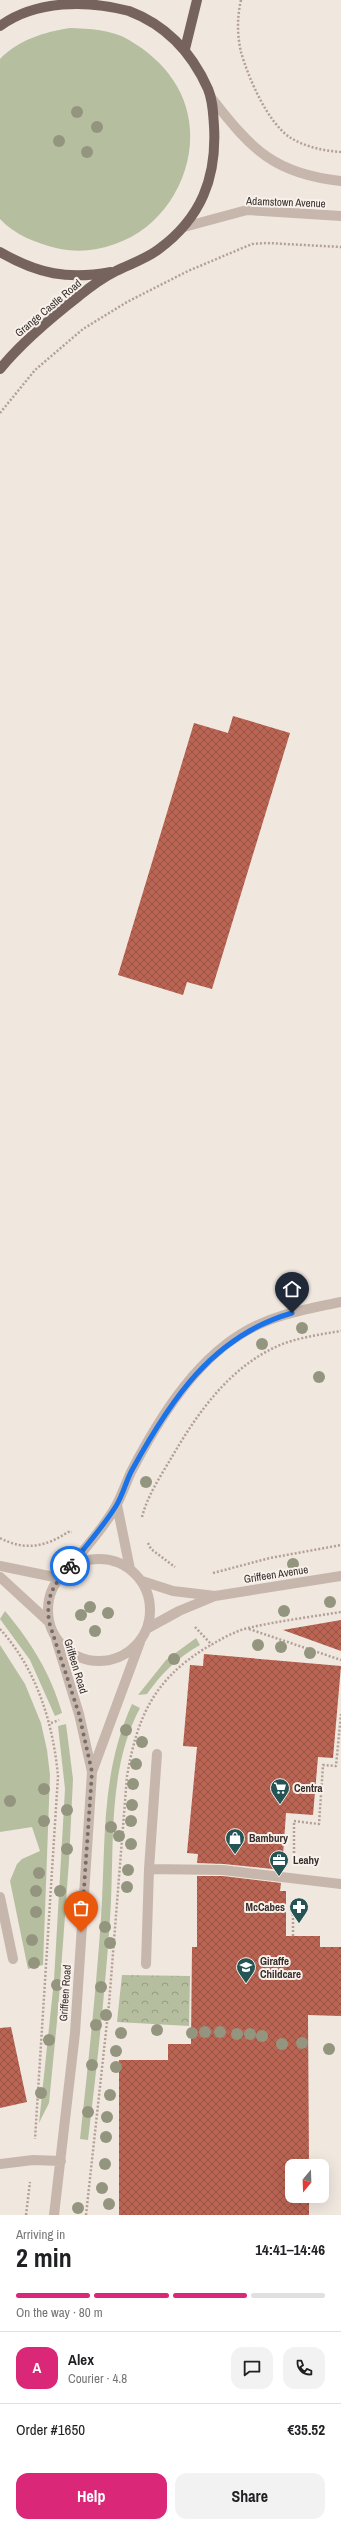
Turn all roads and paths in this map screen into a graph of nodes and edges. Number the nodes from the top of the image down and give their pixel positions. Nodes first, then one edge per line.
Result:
1 (50, 0) edge
2 (197, 0) edge
3 (241, 0) edge
4 (41, 6) junction
5 (2, 24) edge
6 (185, 49) junction
7 (213, 100) junction
8 (341, 152) edge
9 (341, 181) edge
10 (341, 216) edge
11 (184, 227) junction
12 (341, 247) edge
13 (0, 252) edge
14 (115, 271) junction
15 (0, 368) edge
16 (0, 413) edge
17 (341, 1302) edge
18 (341, 1331) edge
19 (117, 1505) junction
20 (141, 1520) dead end
21 (68, 1532) dead end
22 (0, 1538) edge
23 (146, 1538) dead end
24 (341, 1545) edge
25 (0, 1566) edge
26 (69, 1568) junction
27 (130, 1568) junction
28 (182, 1571) dead end
29 (210, 1574) dead end
30 (341, 1576) edge
31 (0, 1577) edge
32 (58, 1578) junction
33 (142, 1581) junction
34 (215, 1596) junction
35 (341, 1612) edge
36 (49, 1622) junction
37 (148, 1628) junction
38 (248, 1628) junction
39 (0, 1629) edge
40 (201, 1634) dead end
41 (55, 1637) junction
42 (140, 1642) junction
43 (212, 1645) junction
44 (341, 1660) edge
45 (341, 1714) edge
46 (157, 1754) dead end
47 (92, 1772) junction
48 (149, 1870) junction
49 (293, 1878) junction
50 (341, 1884) edge
51 (0, 1897) edge
52 (293, 1936) dead end
53 (13, 1959) dead end
54 (146, 1964) dead end
55 (33, 2160) junction
56 (61, 2161) junction
57 (0, 2164) edge
58 (26, 2215) edge
59 (54, 2215) edge
60 (86, 2215) edge

1 - 4 main road, Grange Castle Road
2 - 6 main road
3 - 8 path
4 - 5 main road, Grange Castle Road
4 - 6 main road, Grange Castle Road
6 - 7 main road, Grange Castle Road
7 - 9 street
7 - 11 main road, Grange Castle Road
10 - 11 street, Adamstown Avenue
11 - 14 main road, Grange Castle Road
12 - 16 path
13 - 14 main road, Grange Castle Road
14 - 15 main road, Grange Castle Road
17 - 19 street
18 - 20 path
19 - 26 street
19 - 27 street
21 - 22 path
23 - 28 path
24 - 29 path
25 - 32 street
26 - 27 street
26 - 32 street
27 - 33 street
30 - 34 street, Griffeen Avenue
31 - 36 street
32 - 36 street
33 - 34 street, Griffeen Avenue
33 - 37 street
34 - 37 street, Griffeen Avenue
35 - 38 path
36 - 41 street
37 - 42 street
38 - 43 path
38 - 44 path
39 - 55 path
40 - 43 path
41 - 42 street
41 - 47 street, Griffeen Road
42 - 47 street, Griffeen Road
43 - 60 path
45 - 49 path
46 - 48 street
47 - 56 street, Griffeen Road
48 - 49 street
48 - 54 street
49 - 50 street
49 - 52 path
51 - 53 street
55 - 56 street
55 - 57 street
55 - 58 path
56 - 59 street, Griffeen Road

